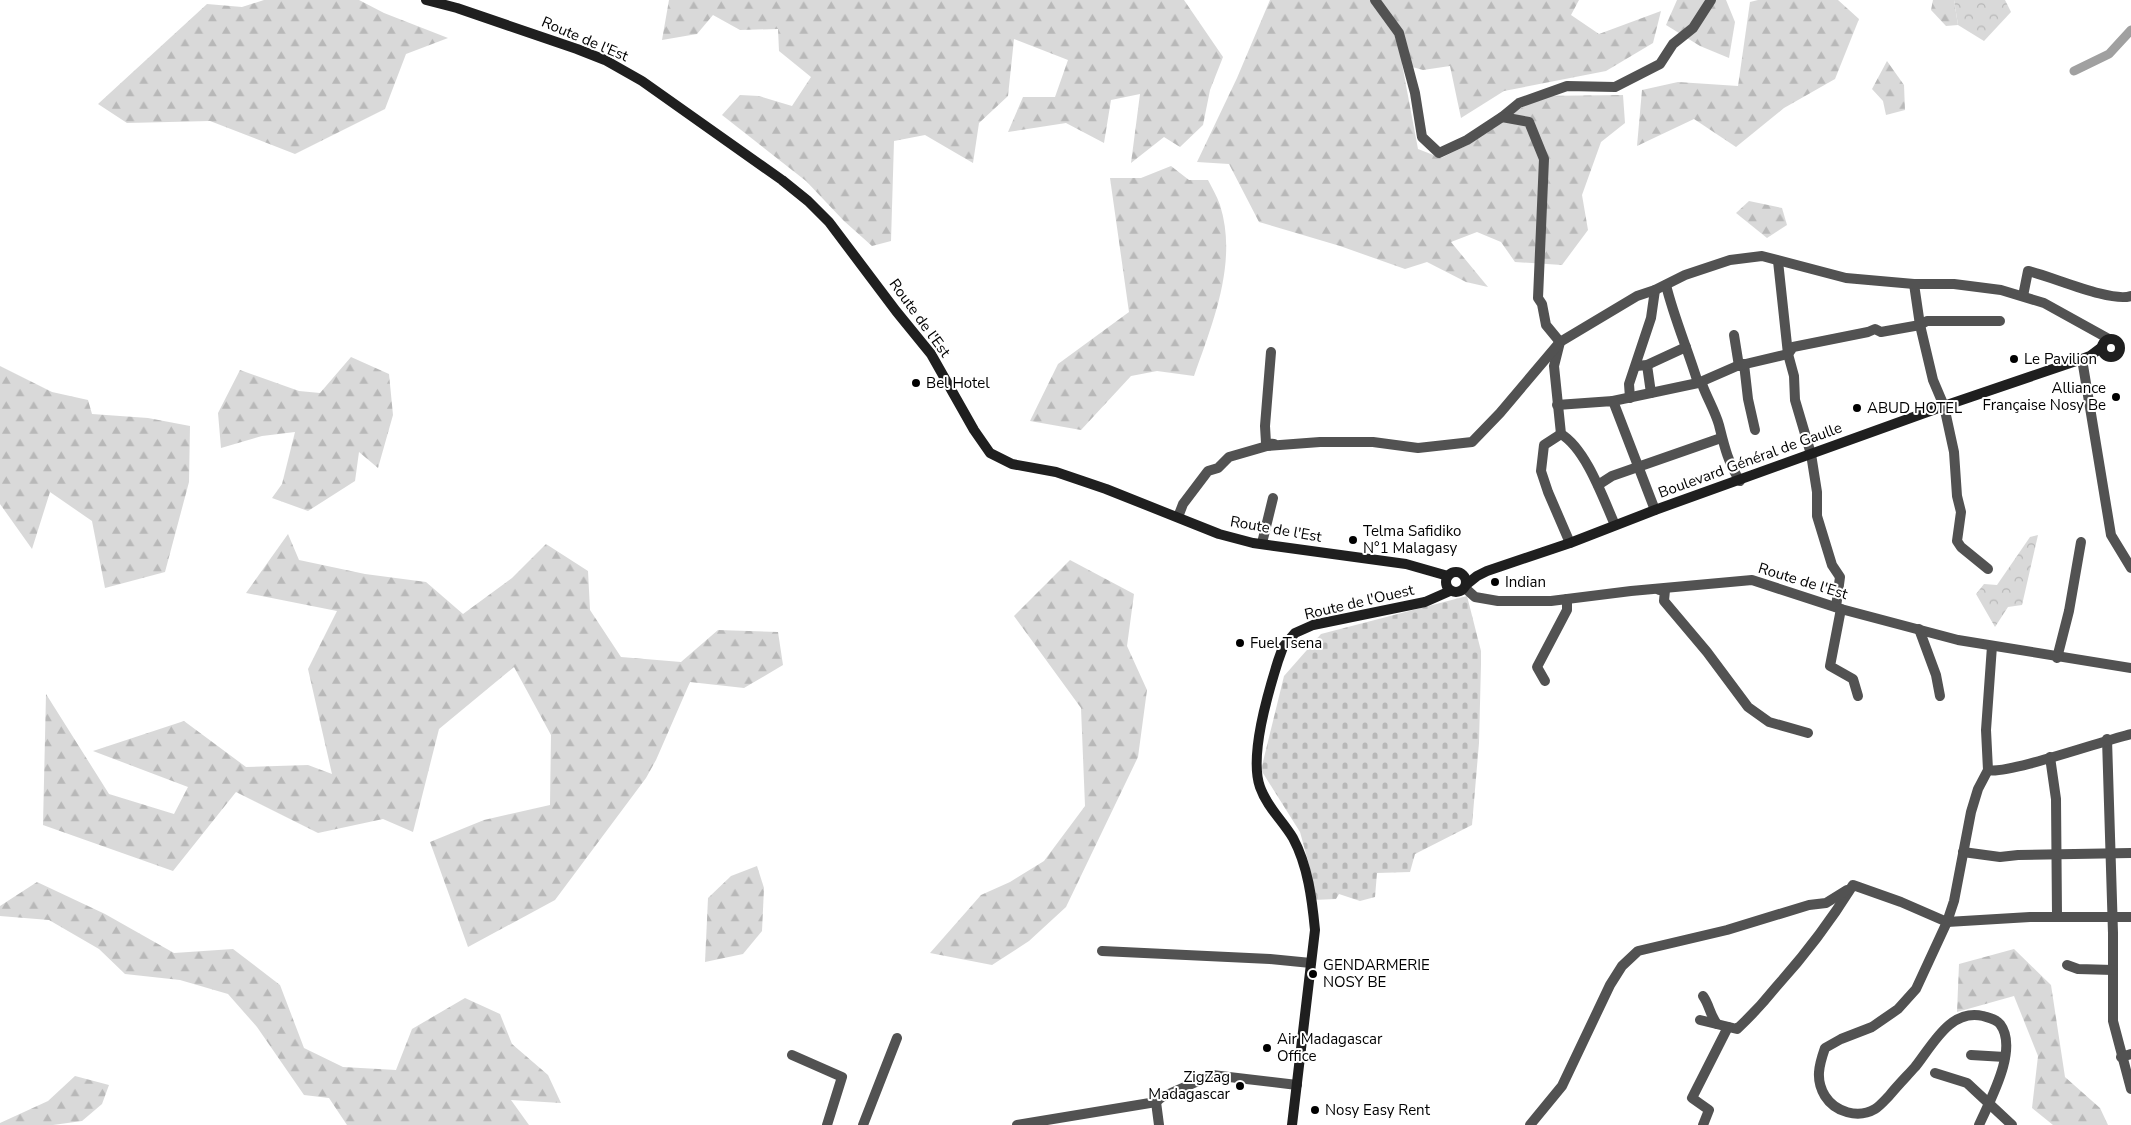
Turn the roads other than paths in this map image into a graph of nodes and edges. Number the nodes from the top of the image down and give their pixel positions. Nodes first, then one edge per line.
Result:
1 (426, 0) edge
2 (1375, 0) edge
3 (1711, 0) edge
4 (1502, 117) junction
5 (1778, 261) junction
6 (1914, 284) junction
7 (1666, 285) junction
8 (1655, 290) junction
9 (2023, 296) junction
10 (2131, 296) edge
11 (2000, 321) dead end
12 (1920, 324) junction
13 (1734, 336) dead end
14 (1560, 342) junction
15 (2116, 344) junction
16 (1686, 347) junction
17 (2103, 351) junction
18 (1271, 352) dead end
19 (1788, 354) junction
20 (2086, 357) junction
21 (1742, 365) junction
22 (1641, 366) junction
23 (1698, 383) junction
24 (1651, 393) junction
25 (1630, 398) junction
26 (1613, 401) junction
27 (1557, 405) junction
28 (1944, 406) junction
29 (1755, 430) dead end
30 (1561, 434) junction
31 (1721, 438) junction
32 (1283, 444) junction
33 (1811, 454) junction
34 (1638, 467) junction
35 (1740, 481) junction
36 (1598, 485) junction
37 (1273, 498) dead end
38 (1655, 510) junction
39 (1178, 517) junction
40 (1615, 525) junction
41 (2081, 542) dead end
42 (1570, 543) junction
43 (1262, 544) junction
44 (2131, 568) edge
45 (1988, 569) dead end
46 (1460, 572) junction
47 (1477, 576) junction
48 (1448, 583) junction
49 (1466, 586) junction
50 (1650, 590) junction
51 (1567, 598) junction
52 (1839, 608) junction
53 (1919, 629) junction
54 (1992, 646) junction
55 (2057, 658) junction
56 (2131, 668) edge
57 (1545, 681) dead end
58 (1858, 696) dead end
59 (1940, 696) dead end
60 (1808, 733) dead end
61 (2131, 734) edge
62 (2107, 739) junction
63 (2050, 757) junction
64 (1988, 770) junction
65 (1963, 852) junction
66 (2131, 853) edge
67 (2110, 854) junction
68 (2057, 855) junction
69 (1853, 886) junction
70 (2057, 916) junction
71 (2112, 916) junction
72 (2131, 917) edge
73 (1947, 922) junction
74 (1102, 951) dead end
75 (1311, 963) junction
76 (2067, 965) dead end
77 (2112, 970) junction
78 (1703, 996) dead end
79 (1700, 1020) dead end
80 (1717, 1024) junction
81 (1728, 1027) junction
82 (897, 1038) dead end
83 (792, 1055) dead end
84 (1971, 1055) dead end
85 (2126, 1055) edge
86 (2005, 1057) junction
87 (1935, 1072) dead end
88 (1297, 1085) junction
89 (2131, 1089) edge
90 (1156, 1102) junction
91 (1989, 1102) junction
92 (827, 1125) edge
93 (863, 1125) edge
94 (1017, 1125) edge
95 (1159, 1125) edge
96 (1292, 1125) edge
97 (1530, 1125) edge
98 (1703, 1125) edge
99 (1979, 1125) edge
100 (2012, 1125) edge

1 - 39 main road, Route de l'Est
2 - 4 street
3 - 4 street
4 - 14 street
5 - 6 street
5 - 7 street
5 - 19 street
6 - 9 street
6 - 12 street
7 - 8 street
7 - 16 street
8 - 14 street
8 - 22 street
9 - 10 street
9 - 15 street
11 - 12 street
12 - 19 street
12 - 28 street
13 - 21 street
14 - 27 street
14 - 32 street
15 - 17 main road
15 - 17 main road, Boulevard Général de Gaulle
16 - 22 street
16 - 23 street
17 - 20 main road, Boulevard Général de Gaulle
18 - 32 street
19 - 21 street
19 - 33 street
20 - 28 main road, Boulevard Général de Gaulle
20 - 44 street
21 - 23 street
21 - 29 street
22 - 24 street
22 - 25 street
23 - 24 street
23 - 31 street
24 - 25 street
25 - 26 street
26 - 27 street
26 - 34 street
27 - 30 street
28 - 33 main road, Boulevard Général de Gaulle
28 - 45 street
30 - 36 street
30 - 42 street
31 - 34 street
31 - 35 street
32 - 39 street
33 - 35 main road, Boulevard Général de Gaulle
33 - 52 street
34 - 36 street
34 - 38 street
35 - 38 main road, Boulevard Général de Gaulle
36 - 40 street
37 - 43 street
38 - 40 main road, Boulevard Général de Gaulle
39 - 43 main road, Route de l'Est
40 - 42 main road, Boulevard Général de Gaulle
41 - 55 street
42 - 47 main road, Boulevard Général de Gaulle
43 - 48 main road, Route de l'Est
46 - 47 main road
46 - 48 main road
46 - 49 main road
47 - 49 main road, Boulevard Général de Gaulle
48 - 49 main road
48 - 75 main road, Route de l'Ouest
49 - 51 street, Route de l'Est
50 - 51 street, Route de l'Est
50 - 52 street, Route de l'Est
50 - 60 street
51 - 57 street
52 - 53 street, Route de l'Est
52 - 58 street
53 - 54 street, Route de l'Est
53 - 59 street
54 - 55 street, Route de l'Est
54 - 64 street
55 - 56 street, Route de l'Est
61 - 62 street
62 - 63 street
62 - 67 street
63 - 64 street
63 - 68 street
64 - 65 street
65 - 68 street
65 - 73 street
66 - 67 street
67 - 68 street
67 - 71 street
68 - 70 street
69 - 73 street
69 - 81 street
69 - 97 street
70 - 71 street
70 - 73 street
71 - 72 street
71 - 77 street
73 - 86 street
74 - 75 street
75 - 88 main road, Route de l'Ouest
76 - 77 street
77 - 85 street
78 - 80 street
79 - 80 street
80 - 81 street
81 - 98 street
82 - 93 street
83 - 92 street
84 - 86 street
85 - 89 street
86 - 91 street
87 - 91 street
88 - 90 street
88 - 96 main road, Route de l'Ouest
90 - 94 street
90 - 95 street
91 - 99 street
91 - 100 street

